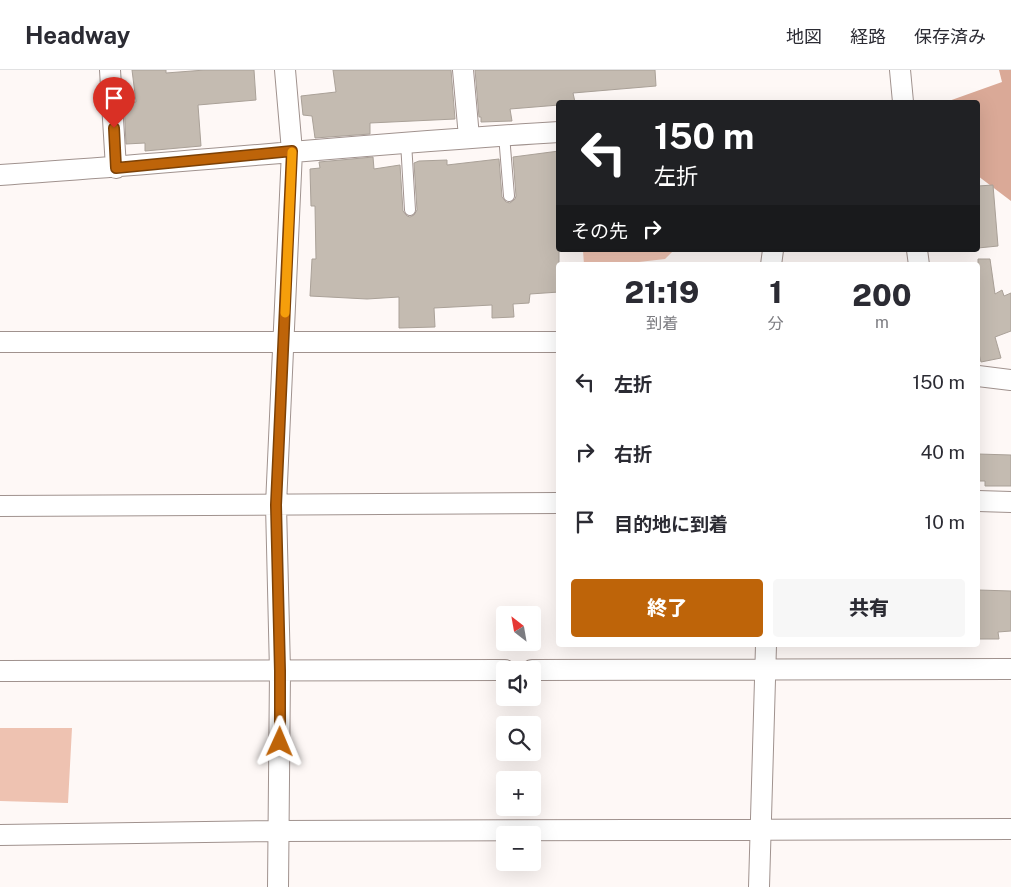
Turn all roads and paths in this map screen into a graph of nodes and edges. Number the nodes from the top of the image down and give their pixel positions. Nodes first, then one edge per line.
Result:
1 (110, 70) edge
2 (284, 70) edge
3 (463, 70) edge
4 (900, 70) edge
5 (903, 100) edge
6 (556, 132) edge
7 (504, 135) junction
8 (470, 137) junction
9 (406, 142) junction
10 (292, 151) junction
11 (116, 168) junction
12 (0, 175) edge
13 (508, 196) dead end
14 (410, 210) dead end
15 (0, 342) edge
16 (556, 342) edge
17 (284, 343) junction
18 (980, 376) edge
19 (1011, 380) edge
20 (980, 501) edge
21 (1011, 502) edge
22 (556, 503) edge
23 (276, 505) junction
24 (0, 506) edge
25 (766, 647) edge
26 (496, 670) edge
27 (541, 670) edge
28 (766, 670) junction
29 (1011, 670) edge
30 (0, 671) edge
31 (280, 671) junction
32 (759, 828) junction
33 (1011, 829) edge
34 (278, 831) junction
35 (0, 835) edge
36 (278, 887) edge
37 (759, 887) edge

1 - 11 street
2 - 10 street
3 - 8 street
4 - 5 street
6 - 7 street
7 - 8 street
7 - 13 lane
8 - 9 street
9 - 10 street
9 - 14 lane
10 - 11 street
10 - 17 street
11 - 12 street
15 - 17 street
16 - 17 street
17 - 23 street
18 - 19 street
20 - 21 street
22 - 23 street
23 - 24 street
23 - 31 street
25 - 28 street
26 - 31 street
27 - 28 street
28 - 29 street
28 - 32 street
30 - 31 street
31 - 34 street
32 - 33 street
32 - 34 street
32 - 37 street
34 - 35 street
34 - 36 street

